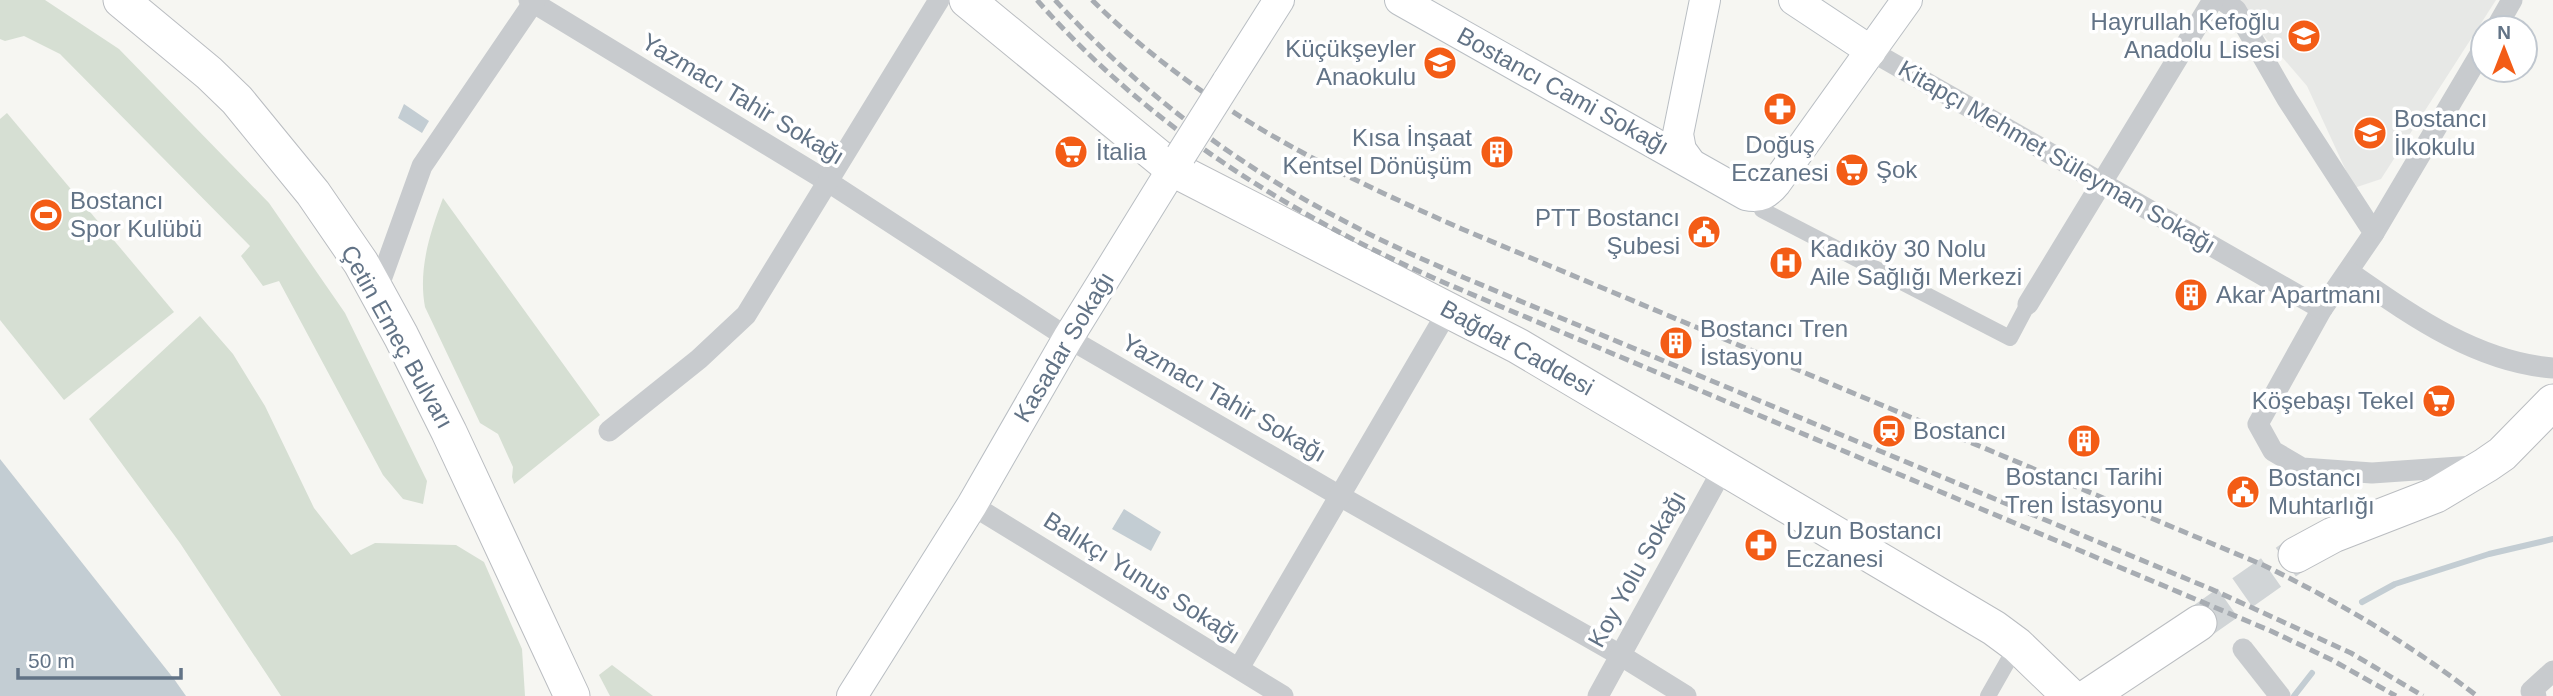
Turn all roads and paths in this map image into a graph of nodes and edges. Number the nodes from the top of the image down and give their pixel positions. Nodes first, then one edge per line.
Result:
1 (121, 0) edge
2 (939, 0) edge
3 (967, 0) edge
4 (1279, 0) edge
5 (1400, 0) edge
6 (1705, 0) edge
7 (1794, 0) edge
8 (1907, 0) edge
9 (2213, 0) edge
10 (2222, 0) edge
11 (532, 1) edge
12 (1871, 51) junction
13 (2469, 73) edge
14 (1177, 162) junction
15 (1689, 162) junction
16 (827, 181) junction
17 (2101, 181) junction
18 (1762, 210) dead end
19 (2374, 233) junction
20 (2349, 272) junction
21 (377, 291) junction
22 (2028, 304) joint
23 (1449, 309) junction
24 (2322, 309) junction
25 (1068, 338) junction
26 (2553, 368) edge
27 (2553, 402) edge
28 (609, 430) dead end
29 (2486, 466) junction
30 (1724, 467) junction
31 (1338, 495) junction
32 (972, 505) junction
33 (2296, 555) tunnel mouth
34 (2199, 623) tunnel mouth
35 (2017, 645) junction
36 (2243, 649) dead end
37 (1620, 655) junction
38 (1239, 668) junction
39 (2553, 671) edge
40 (2534, 693) edge
41 (2279, 694) edge
42 (572, 696) edge
43 (852, 696) edge
44 (1283, 696) edge
45 (1598, 696) edge
46 (1686, 696) edge
47 (1988, 696) edge
48 (2070, 696) edge
49 (2089, 696) edge

1 - 21 main road, Çetin Emeç Bulvarı
2 - 16 street
3 - 14 main road, Bağdat Caddesi
4 - 14 main road, Kasadar Sokağı, bridge
5 - 15 main road, Bostancı Cami Sokağı
6 - 15 main road
7 - 12 main road, Kitapçı Mehmet Süleyman Sokağı
8 - 12 main road, Bostancı Cami Sokağı
9 - 17 street
10 - 19 street
11 - 16 street, Yazmacı Tahir Sokağı
11 - 21 street
12 - 15 main road, Bostancı Cami Sokağı
12 - 17 street, Kitapçı Mehmet Süleyman Sokağı
13 - 19 street
14 - 23 main road, Bağdat Caddesi
14 - 25 main road, Kasadar Sokağı
16 - 25 street, Yazmacı Tahir Sokağı
16 - 28 street
17 - 22 street
17 - 24 street, Kitapçı Mehmet Süleyman Sokağı
18 - 22 street
19 - 20 street
20 - 24 street
20 - 26 street
21 - 42 main road, Çetin Emeç Bulvarı
23 - 30 main road, Bağdat Caddesi
23 - 31 street
24 - 29 street
25 - 31 street, Yazmacı Tahir Sokağı
25 - 32 main road, Kasadar Sokağı
27 - 29 main road
29 - 33 main road
30 - 35 main road, Bağdat Caddesi
30 - 37 street, Koy Yolu Sokağı
31 - 37 street, Yazmacı Tahir Sokağı
31 - 38 street
32 - 38 street, Balıkçı Yunus Sokağı
32 - 43 main road, Kasadar Sokağı
34 - 49 main road
35 - 47 street
35 - 48 main road, Bağdat Caddesi
36 - 41 street
37 - 45 street, Koy Yolu Sokağı
37 - 46 street, Yazmacı Tahir Sokağı
38 - 44 street, Balıkçı Yunus Sokağı
39 - 40 street

